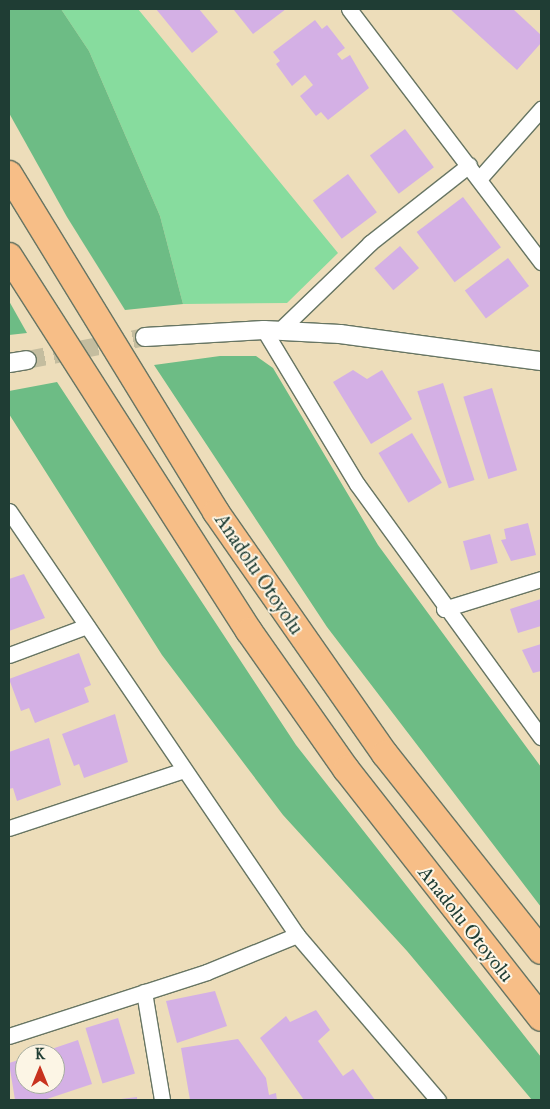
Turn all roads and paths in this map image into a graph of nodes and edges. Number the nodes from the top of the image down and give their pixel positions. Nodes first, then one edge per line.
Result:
1 (349, 9) edge
2 (541, 109) edge
3 (469, 165) junction
4 (9, 174) edge
5 (479, 179) junction
6 (9, 256) edge
7 (541, 262) edge
8 (271, 330) junction
9 (146, 337) tunnel mouth
10 (26, 360) tunnel mouth
11 (541, 361) edge
12 (9, 363) edge
13 (9, 511) edge
14 (541, 579) edge
15 (444, 609) junction
16 (87, 626) junction
17 (9, 655) edge
18 (541, 737) edge
19 (184, 770) junction
20 (9, 828) edge
21 (297, 935) junction
22 (541, 951) edge
23 (144, 992) junction
24 (541, 1018) edge
25 (9, 1036) edge
26 (162, 1100) edge
27 (438, 1100) edge

1 - 3 street
2 - 5 street
3 - 5 street
3 - 8 street
4 - 22 highway, Anadolu Otoyolu
5 - 7 street
6 - 24 highway, Anadolu Otoyolu
8 - 9 street
8 - 11 street
8 - 15 street
10 - 12 street
13 - 16 street
14 - 15 street
15 - 18 street
16 - 17 street
16 - 19 street
19 - 20 street
19 - 21 street
21 - 23 street
21 - 27 street
23 - 25 street
23 - 26 street

